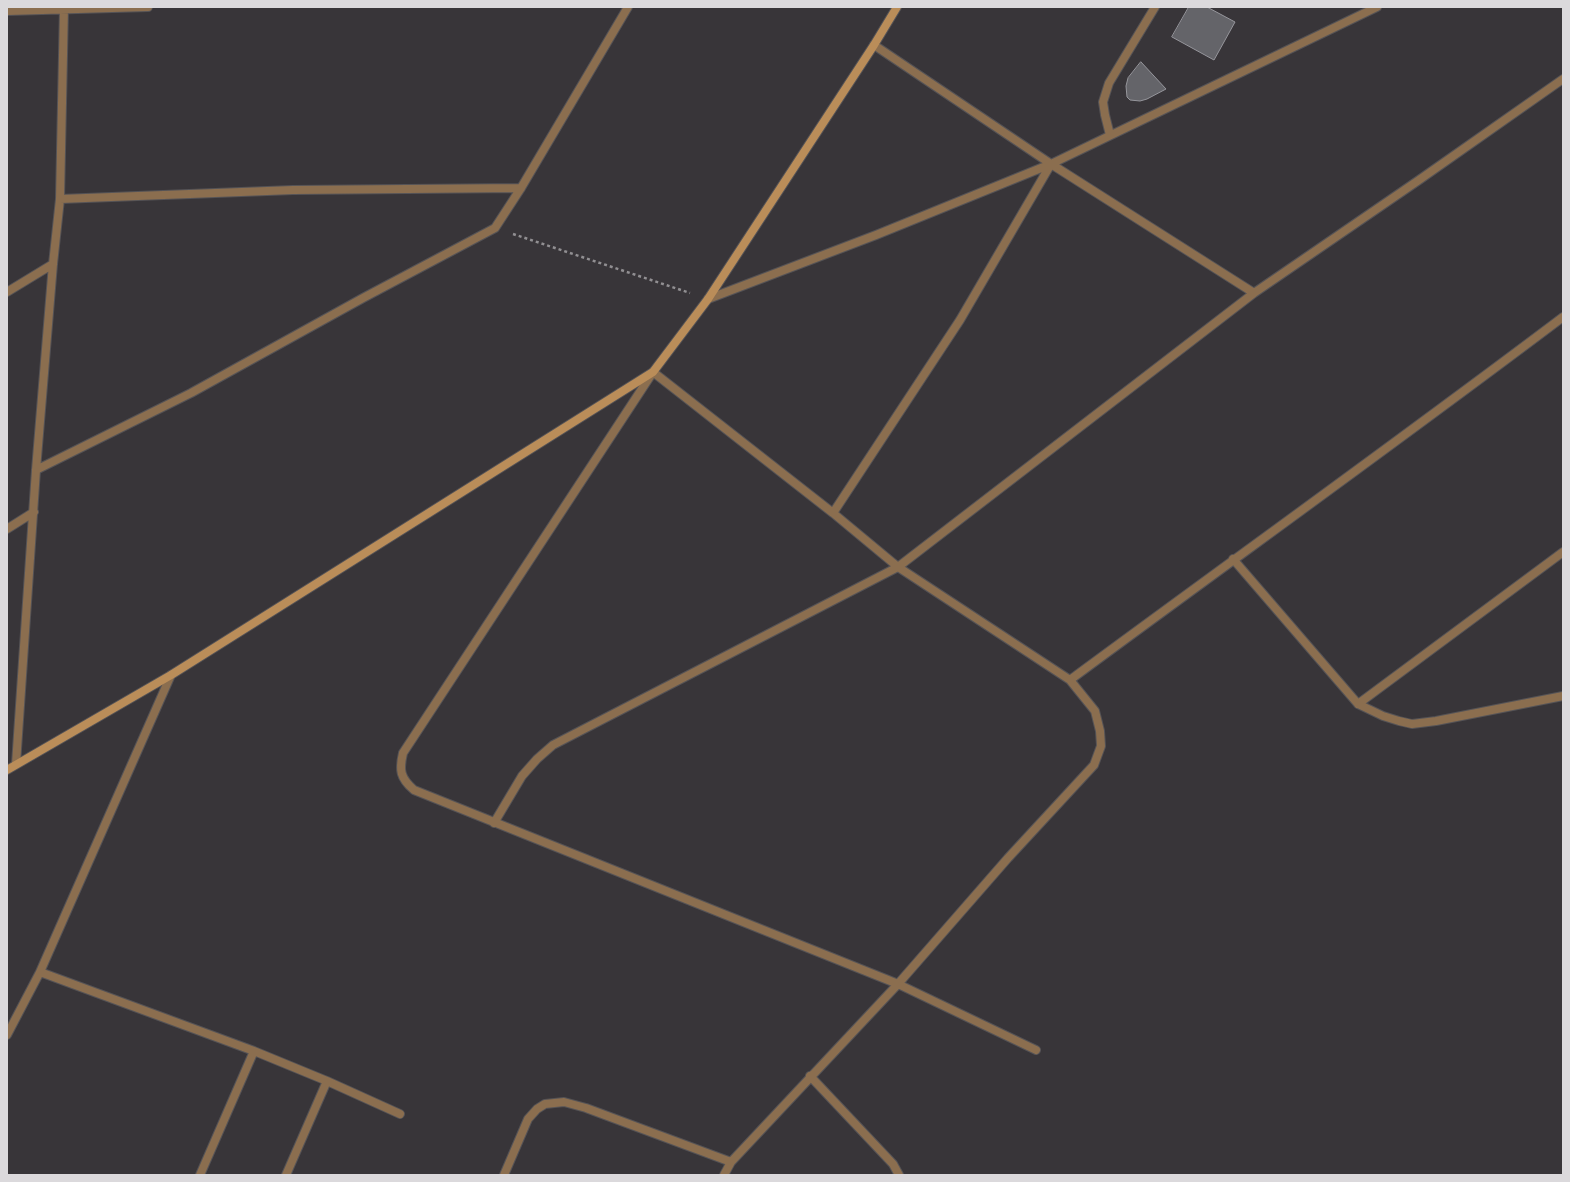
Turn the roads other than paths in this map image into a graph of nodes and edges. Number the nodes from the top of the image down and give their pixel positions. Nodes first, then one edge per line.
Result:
1 (148, 7) edge
2 (628, 7) edge
3 (897, 7) edge
4 (1155, 7) edge
5 (1377, 7) edge
6 (64, 8) edge
7 (7, 11) edge
8 (874, 45) junction
9 (1563, 78) edge
10 (1110, 134) junction
11 (1051, 164) junction
12 (521, 188) junction
13 (60, 199) junction
14 (53, 264) junction
15 (7, 292) edge
16 (1254, 293) junction
17 (708, 299) junction
18 (1563, 317) edge
19 (652, 372) junction
20 (36, 470) junction
21 (34, 512) junction
22 (833, 513) junction
23 (7, 528) edge
24 (1563, 552) edge
25 (1233, 559) junction
26 (898, 567) junction
27 (171, 675) junction
28 (1070, 680) junction
29 (1563, 696) edge
30 (1358, 704) junction
31 (16, 764) junction
32 (7, 770) edge
33 (494, 823) junction
34 (40, 972) junction
35 (898, 984) junction
36 (7, 1035) edge
37 (1036, 1050) dead end
38 (254, 1051) junction
39 (810, 1076) junction
40 (327, 1080) junction
41 (400, 1114) dead end
42 (730, 1162) junction
43 (200, 1175) edge
44 (286, 1175) edge
45 (504, 1175) edge
46 (724, 1175) edge
47 (899, 1175) edge

1 - 6 street
2 - 12 street
3 - 8 street
4 - 10 street
5 - 10 street
6 - 7 street
6 - 13 street
8 - 11 street
8 - 17 street
9 - 16 street
10 - 11 street
11 - 16 street
11 - 17 street
11 - 22 street
12 - 13 street
12 - 20 street
13 - 14 street
14 - 15 street
14 - 20 street
16 - 26 street
17 - 19 street
18 - 25 street
19 - 22 street
19 - 27 street
19 - 33 street
20 - 21 street
21 - 23 street
21 - 31 street
22 - 26 street
24 - 30 street
25 - 28 street
25 - 30 street
26 - 28 street
26 - 33 street
27 - 31 street
27 - 34 street
28 - 35 street
29 - 30 street
31 - 32 street
33 - 35 street
34 - 36 street
34 - 38 street
35 - 37 street
35 - 39 street
38 - 40 street
38 - 43 street
39 - 42 street
39 - 47 street
40 - 41 street
40 - 44 street
42 - 45 street
42 - 46 street

